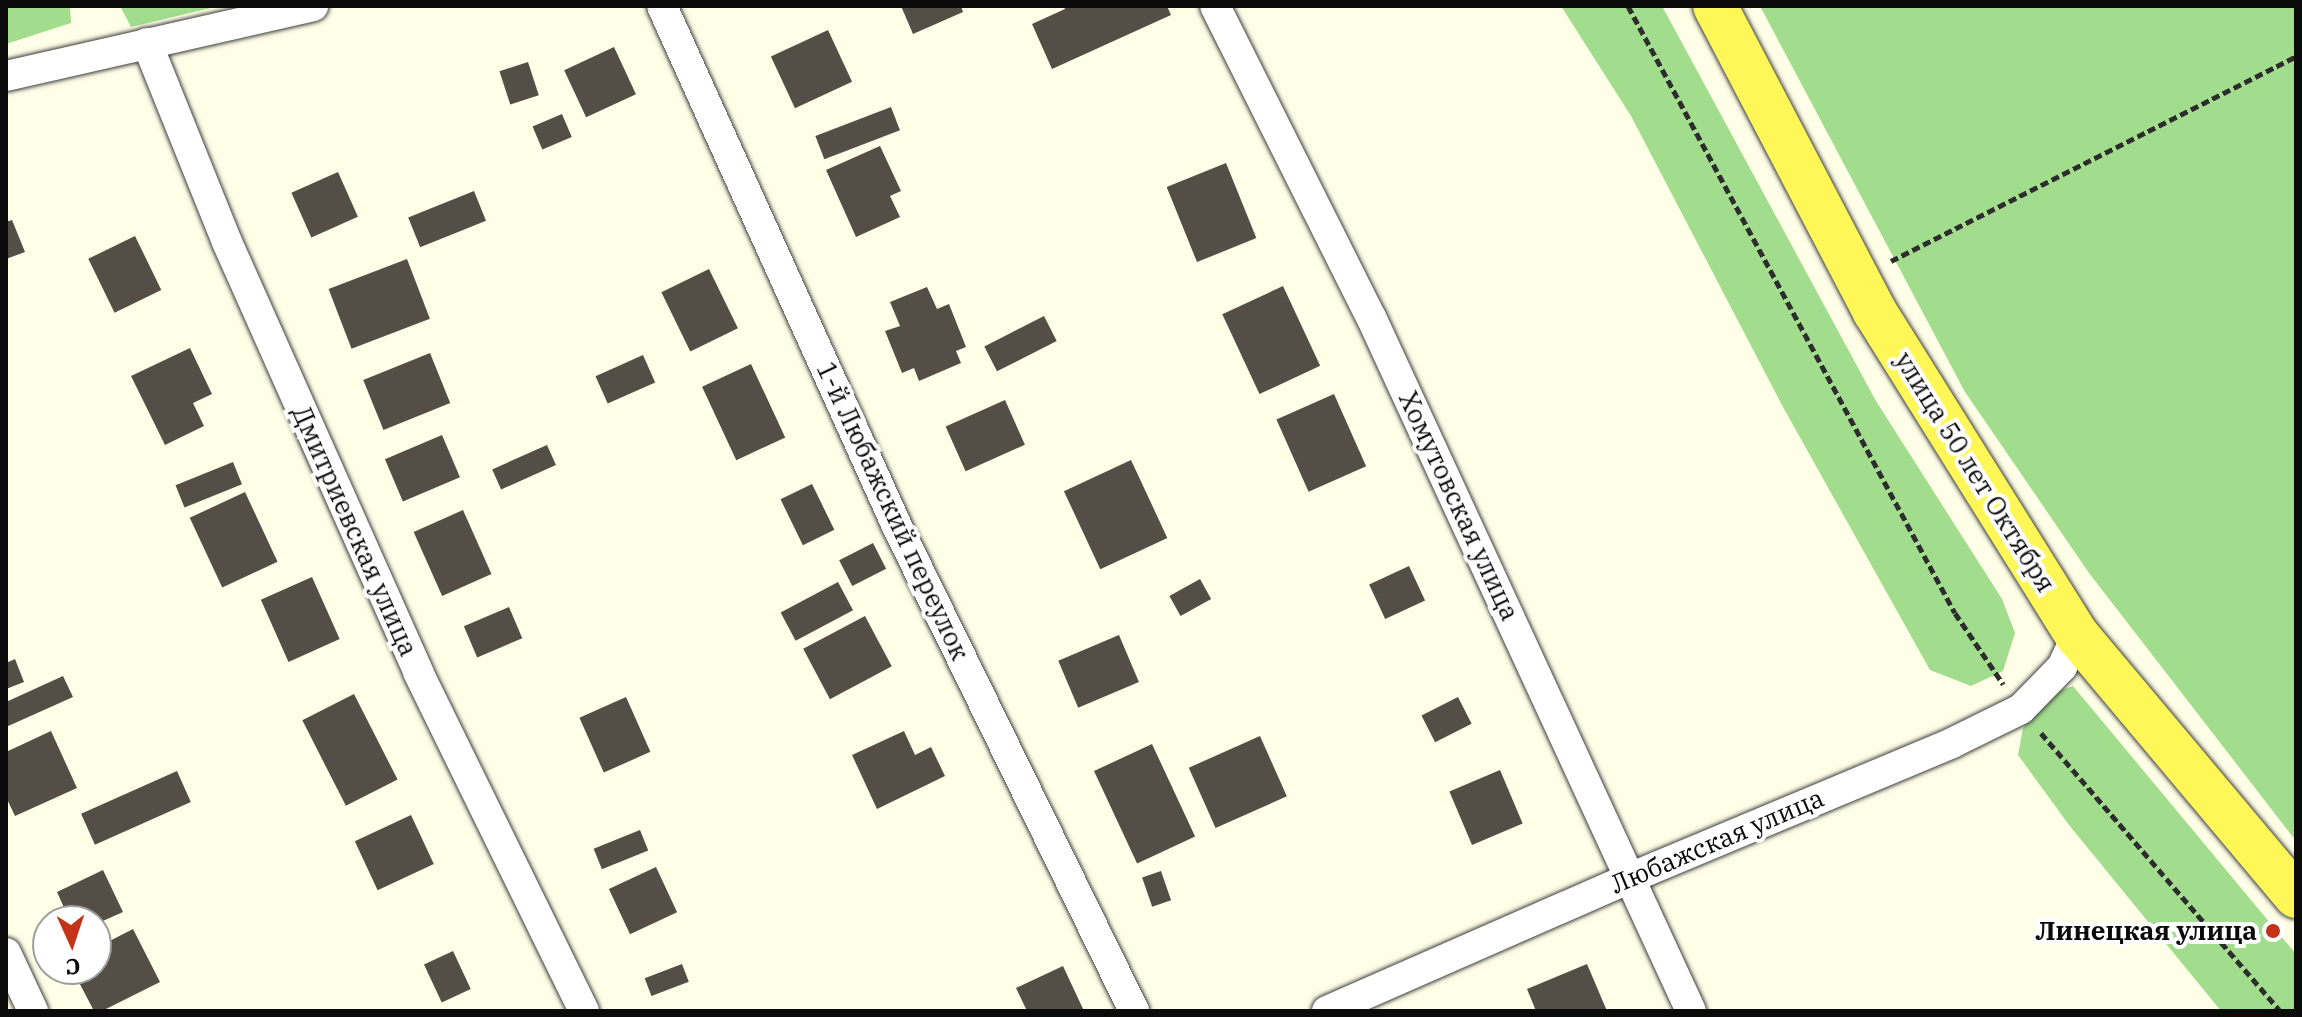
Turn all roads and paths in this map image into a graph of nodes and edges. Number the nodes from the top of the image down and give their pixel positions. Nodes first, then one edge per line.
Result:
1 (313, 6) edge
2 (662, 6) edge
3 (1215, 6) edge
4 (1628, 6) edge
5 (1715, 6) edge
6 (147, 43) junction
7 (2296, 56) edge
8 (6, 76) edge
9 (1858, 278) junction
10 (2077, 635) junction
11 (2021, 709) junction
12 (1632, 877) junction
13 (2296, 896) edge
14 (6, 953) edge
15 (33, 1011) edge
16 (584, 1011) edge
17 (1134, 1011) edge
18 (1327, 1011) edge
19 (1691, 1011) edge
20 (2280, 1011) edge

1 - 6 street
2 - 17 street, 1-й Любажский переулок
3 - 12 street, Хомутовская улица
4 - 11 path
5 - 9 main road, улица 50 лет Октября
6 - 8 street
6 - 16 street, Дмитриевская улица
7 - 9 path
9 - 10 main road, улица 50 лет Октября
10 - 11 street, Любажская улица
10 - 13 main road, улица 50 лет Октября
11 - 12 street, Любажская улица
11 - 20 path
12 - 18 street, Любажская улица
12 - 19 street, Хомутовская улица
14 - 15 street

